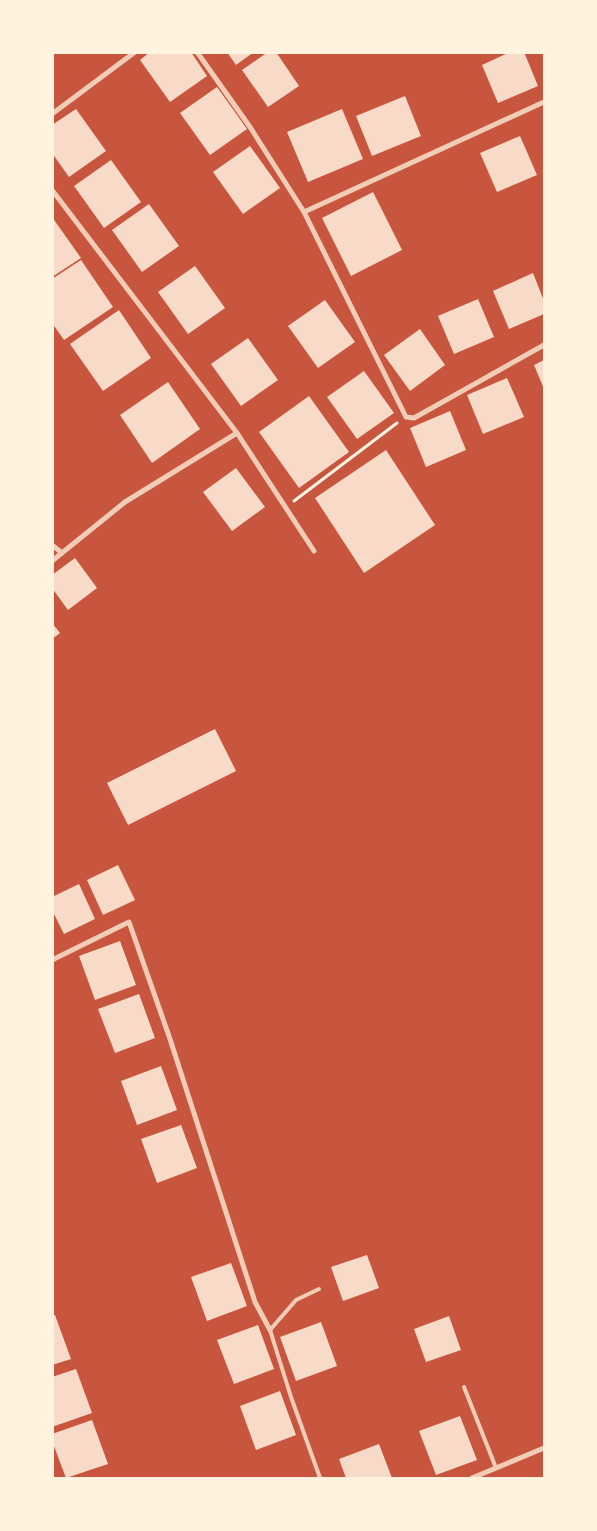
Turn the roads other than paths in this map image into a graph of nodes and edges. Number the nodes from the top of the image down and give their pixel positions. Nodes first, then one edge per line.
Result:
1 (135, 52) edge
2 (198, 52) edge
3 (544, 102) edge
4 (52, 114) edge
5 (52, 190) edge
6 (304, 212) junction
7 (544, 345) edge
8 (237, 432) junction
9 (52, 545) edge
10 (314, 551) dead end
11 (62, 553) junction
12 (52, 561) edge
13 (52, 960) edge
14 (319, 1289) dead end
15 (270, 1330) junction
16 (464, 1387) dead end
17 (544, 1448) edge
18 (496, 1468) junction
19 (320, 1478) edge
20 (472, 1478) edge

1 - 4 street
2 - 6 street
3 - 6 street
5 - 8 street
6 - 7 street
8 - 10 street
8 - 11 street
9 - 11 street
11 - 12 street
13 - 15 street
14 - 15 lane
15 - 19 lane
16 - 18 lane
17 - 18 street
18 - 20 street

